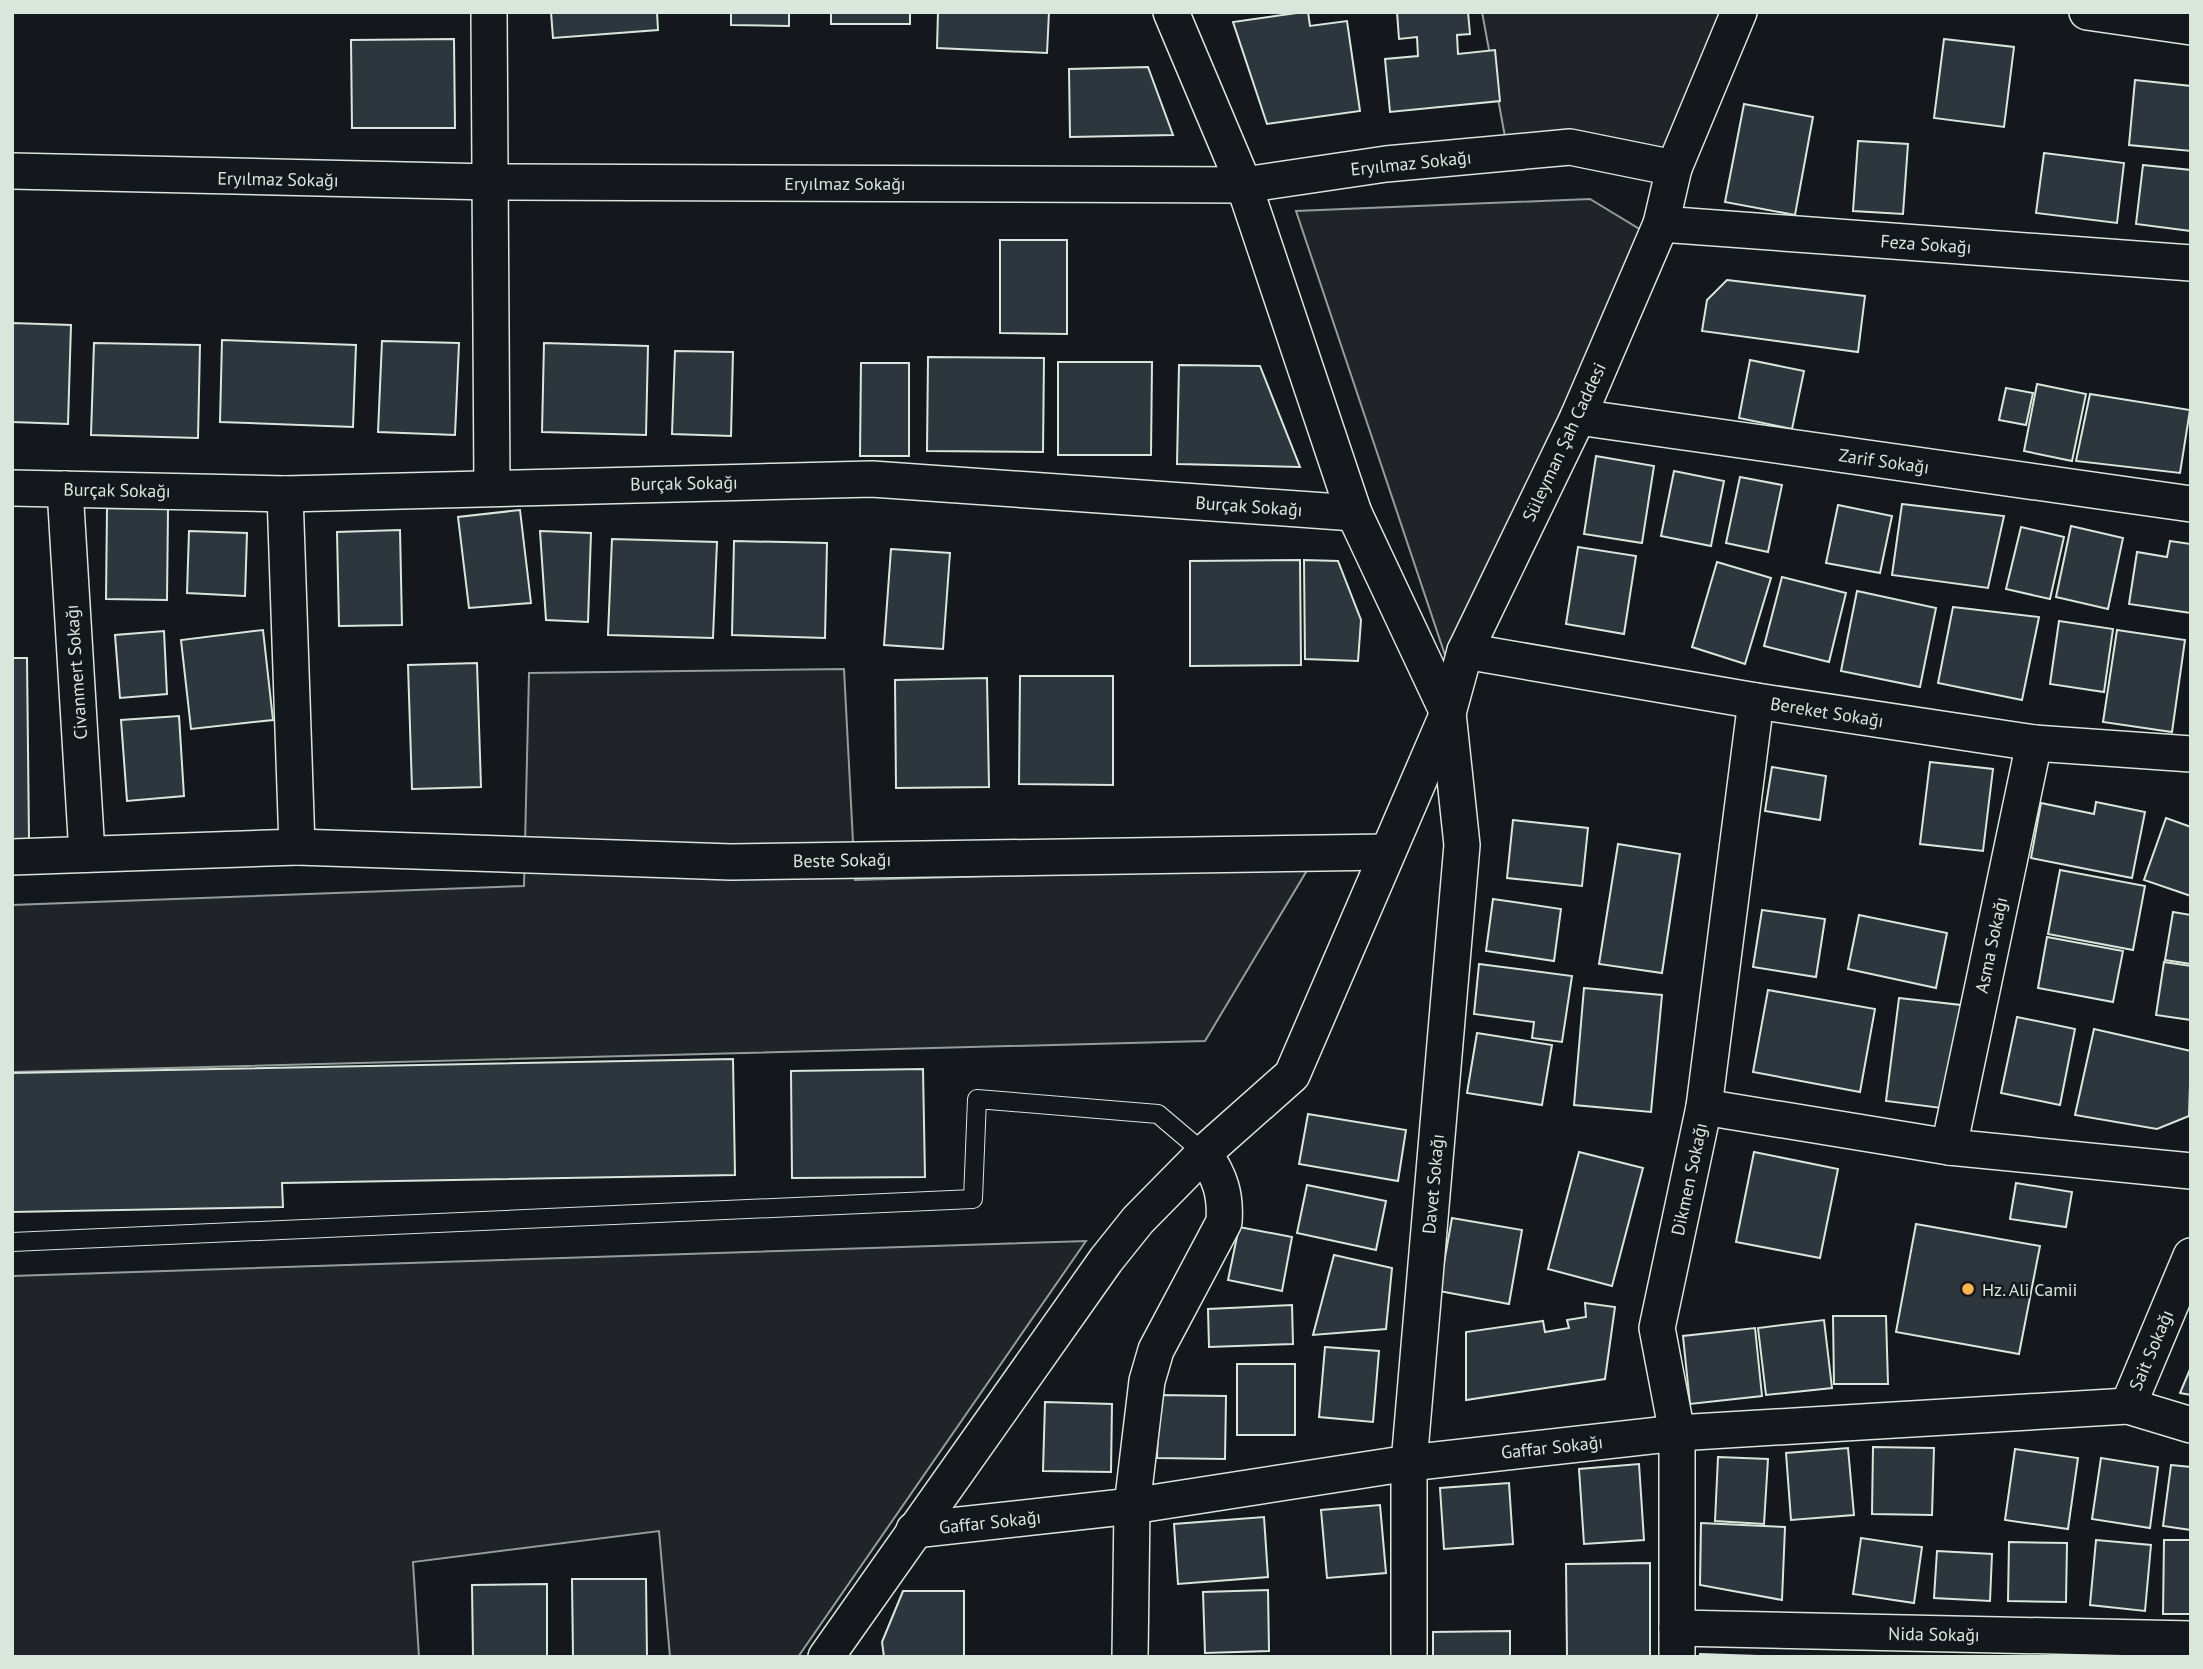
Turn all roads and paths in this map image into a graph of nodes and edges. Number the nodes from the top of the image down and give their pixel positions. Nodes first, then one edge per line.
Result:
1 (489, 12) edge
2 (1171, 12) edge
3 (1739, 12) edge
4 (2087, 12) edge
5 (2191, 27) edge
6 (1674, 168) junction
7 (12, 171) edge
8 (491, 182) junction
9 (1244, 185) junction
10 (1661, 224) junction
11 (2191, 263) edge
12 (1578, 417) junction
13 (12, 488) edge
14 (492, 488) junction
15 (65, 489) junction
16 (285, 494) junction
17 (2191, 504) edge
18 (1354, 513) junction
19 (1465, 652) junction
20 (1756, 701) junction
21 (1448, 713) junction
22 (2034, 743) junction
23 (2191, 754) edge
24 (297, 847) junction
25 (1387, 852) junction
26 (87, 854) junction
27 (12, 857) edge
28 (1704, 1107) junction
29 (1949, 1147) junction
30 (1205, 1153) junction
31 (2191, 1171) edge
32 (12, 1242) edge
33 (2191, 1256) edge
34 (2128, 1406) junction
35 (2191, 1425) edge
36 (1677, 1433) junction
37 (1409, 1463) junction
38 (1132, 1506) junction
39 (914, 1530) junction
40 (2191, 1639) edge
41 (1677, 1642) edge
42 (826, 1657) edge
43 (1130, 1657) edge
44 (1409, 1657) edge

1 - 8 street
2 - 9 street
3 - 6 street, Süleyman Şah Caddesi
4 - 5 street
6 - 9 street, Eryılmaz Sokağı
6 - 10 street, Süleyman Şah Caddesi
7 - 8 street, Eryılmaz Sokağı
8 - 9 street, Eryılmaz Sokağı
8 - 14 street
9 - 18 street
10 - 11 street, Feza Sokağı
10 - 12 street, Süleyman Şah Caddesi
12 - 17 street, Zarif Sokağı
12 - 19 street, Süleyman Şah Caddesi
13 - 15 street, Burçak Sokağı
14 - 16 street, Burçak Sokağı
14 - 18 street, Burçak Sokağı
15 - 16 street, Burçak Sokağı
15 - 26 street, Civanmert Sokağı
16 - 24 street
18 - 21 street
19 - 20 street, Bereket Sokağı
19 - 21 street, Süleyman Şah Caddesi
20 - 22 street, Bereket Sokağı
20 - 28 street, Dikmen Sokağı
21 - 25 street
21 - 37 street, Davet Sokağı
22 - 23 street, Bereket Sokağı
22 - 29 street, Asma Sokağı
24 - 25 street, Beste Sokağı
24 - 26 street, Beste Sokağı
25 - 30 street
26 - 27 street, Beste Sokağı
28 - 29 street
28 - 36 street, Dikmen Sokağı
29 - 31 street
30 - 32 lane
30 - 38 street
30 - 39 street
33 - 34 street, Sait Sokağı
34 - 35 street, Gaffar Sokağı
34 - 36 street, Gaffar Sokağı
36 - 37 street, Gaffar Sokağı
36 - 41 street, Dikmen Sokağı
37 - 38 street, Gaffar Sokağı
37 - 44 street, Davet Sokağı
38 - 39 street, Gaffar Sokağı
38 - 43 street
39 - 42 street
40 - 41 street, Nida Sokağı

